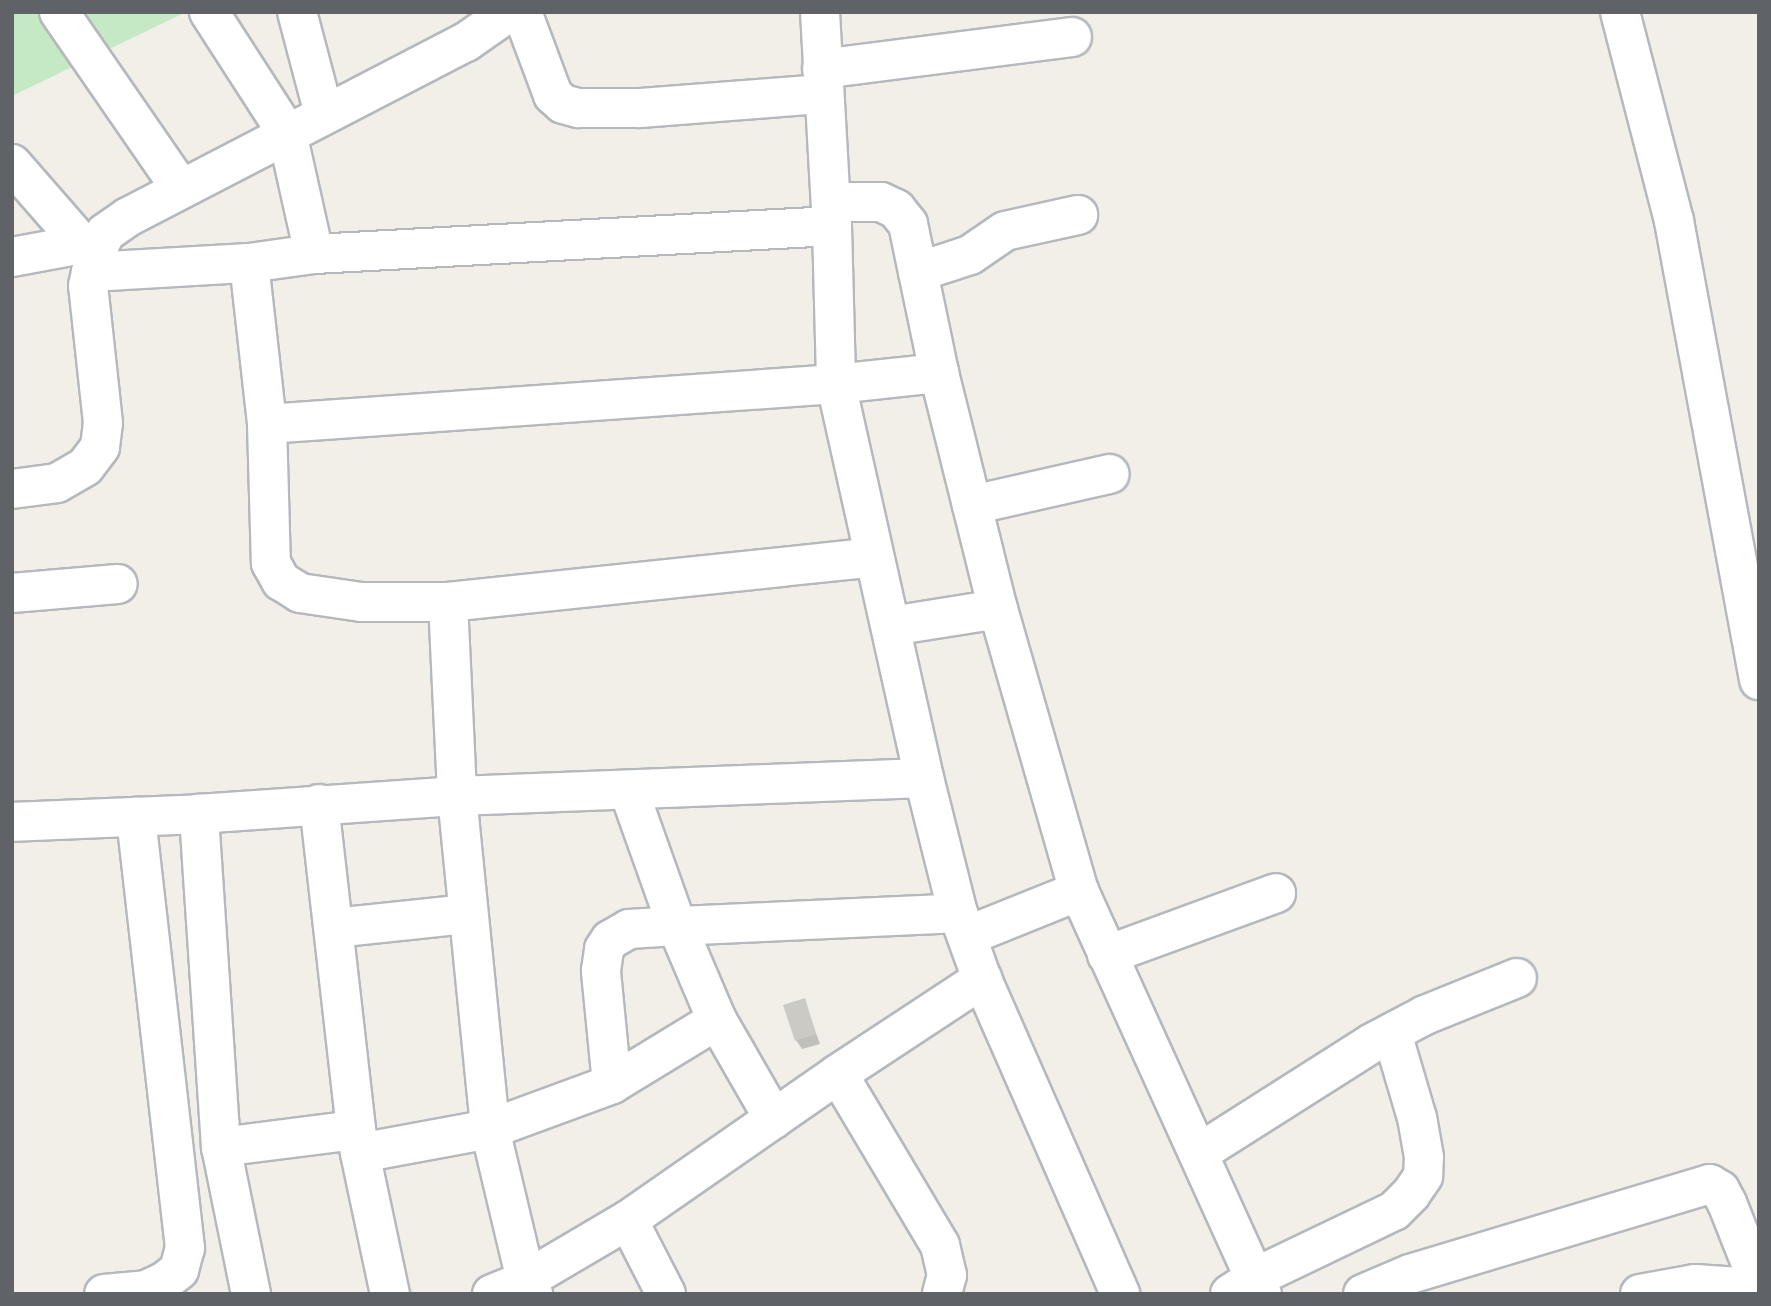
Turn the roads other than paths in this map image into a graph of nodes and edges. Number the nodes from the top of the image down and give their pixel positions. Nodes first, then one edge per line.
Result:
1 (59, 12) edge
2 (209, 12) edge
3 (297, 12) edge
4 (509, 12) edge
5 (523, 12) edge
6 (820, 12) edge
7 (1620, 12) edge
8 (1072, 37) dead end
9 (823, 81) junction
10 (324, 114) junction
11 (287, 133) junction
12 (12, 164) edge
13 (181, 189) junction
14 (831, 214) junction
15 (1078, 215) dead end
16 (314, 254) junction
17 (12, 257) edge
18 (89, 258) junction
19 (248, 263) junction
20 (918, 272) junction
21 (939, 373) junction
22 (836, 384) junction
23 (267, 424) junction
24 (1110, 474) dead end
25 (12, 489) edge
26 (972, 505) junction
27 (874, 557) junction
28 (118, 584) dead end
29 (12, 593) edge
30 (448, 602) junction
31 (998, 609) junction
32 (891, 626) junction
33 (1759, 680) edge
34 (924, 778) junction
35 (629, 791) junction
36 (457, 796) junction
37 (319, 804) junction
38 (167, 816) junction
39 (12, 822) edge
40 (1079, 891) junction
41 (1276, 893) dead end
42 (468, 914) junction
43 (963, 925) junction
44 (677, 926) junction
45 (334, 928) junction
46 (1107, 955) junction
47 (1517, 978) dead end
48 (982, 979) junction
49 (717, 1020) junction
50 (1392, 1033) junction
51 (838, 1074) junction
52 (612, 1084) junction
53 (774, 1119) junction
54 (489, 1129) junction
55 (358, 1141) junction
56 (221, 1147) junction
57 (1199, 1153) junction
58 (628, 1220) junction
59 (1759, 1284) edge
60 (1249, 1288) edge
61 (517, 1289) edge
62 (1759, 1293) edge
63 (104, 1294) edge
64 (251, 1294) edge
65 (390, 1294) edge
66 (666, 1294) edge
67 (942, 1294) edge
68 (1120, 1294) edge
69 (1363, 1294) edge
70 (1640, 1294) edge

1 - 13 street
2 - 11 street
3 - 10 street
4 - 10 street
5 - 9 street
6 - 9 street
7 - 33 street
8 - 9 street
9 - 14 street
10 - 11 street
11 - 13 street
11 - 16 street
12 - 18 street
13 - 18 street
14 - 16 street
14 - 20 street
14 - 22 street
15 - 20 street
16 - 19 street
17 - 18 street
18 - 19 street
18 - 25 street
19 - 23 street
20 - 21 street
21 - 22 street
21 - 26 street
22 - 23 street
22 - 27 street
23 - 30 street
24 - 26 street
26 - 31 street
27 - 30 street
27 - 32 street
28 - 29 street
30 - 36 street
31 - 32 street
31 - 40 street
32 - 34 street
34 - 35 street
34 - 43 street
35 - 36 street
35 - 44 street
36 - 37 street
36 - 42 street
37 - 38 street
37 - 45 street
38 - 39 street
38 - 56 street
38 - 63 street
40 - 43 street
40 - 46 street
41 - 46 street
42 - 45 street
42 - 54 street
43 - 44 street
43 - 48 street
44 - 49 street
44 - 52 street
45 - 55 street
46 - 57 street
47 - 50 street
48 - 51 street
48 - 68 street
49 - 52 street
49 - 53 street
50 - 57 street
50 - 60 street
51 - 53 street
51 - 67 street
52 - 54 street
53 - 58 street
54 - 55 street
54 - 61 street
55 - 56 street
55 - 65 street
56 - 64 street
57 - 60 street
58 - 61 street
58 - 66 street
59 - 69 street
62 - 70 street

